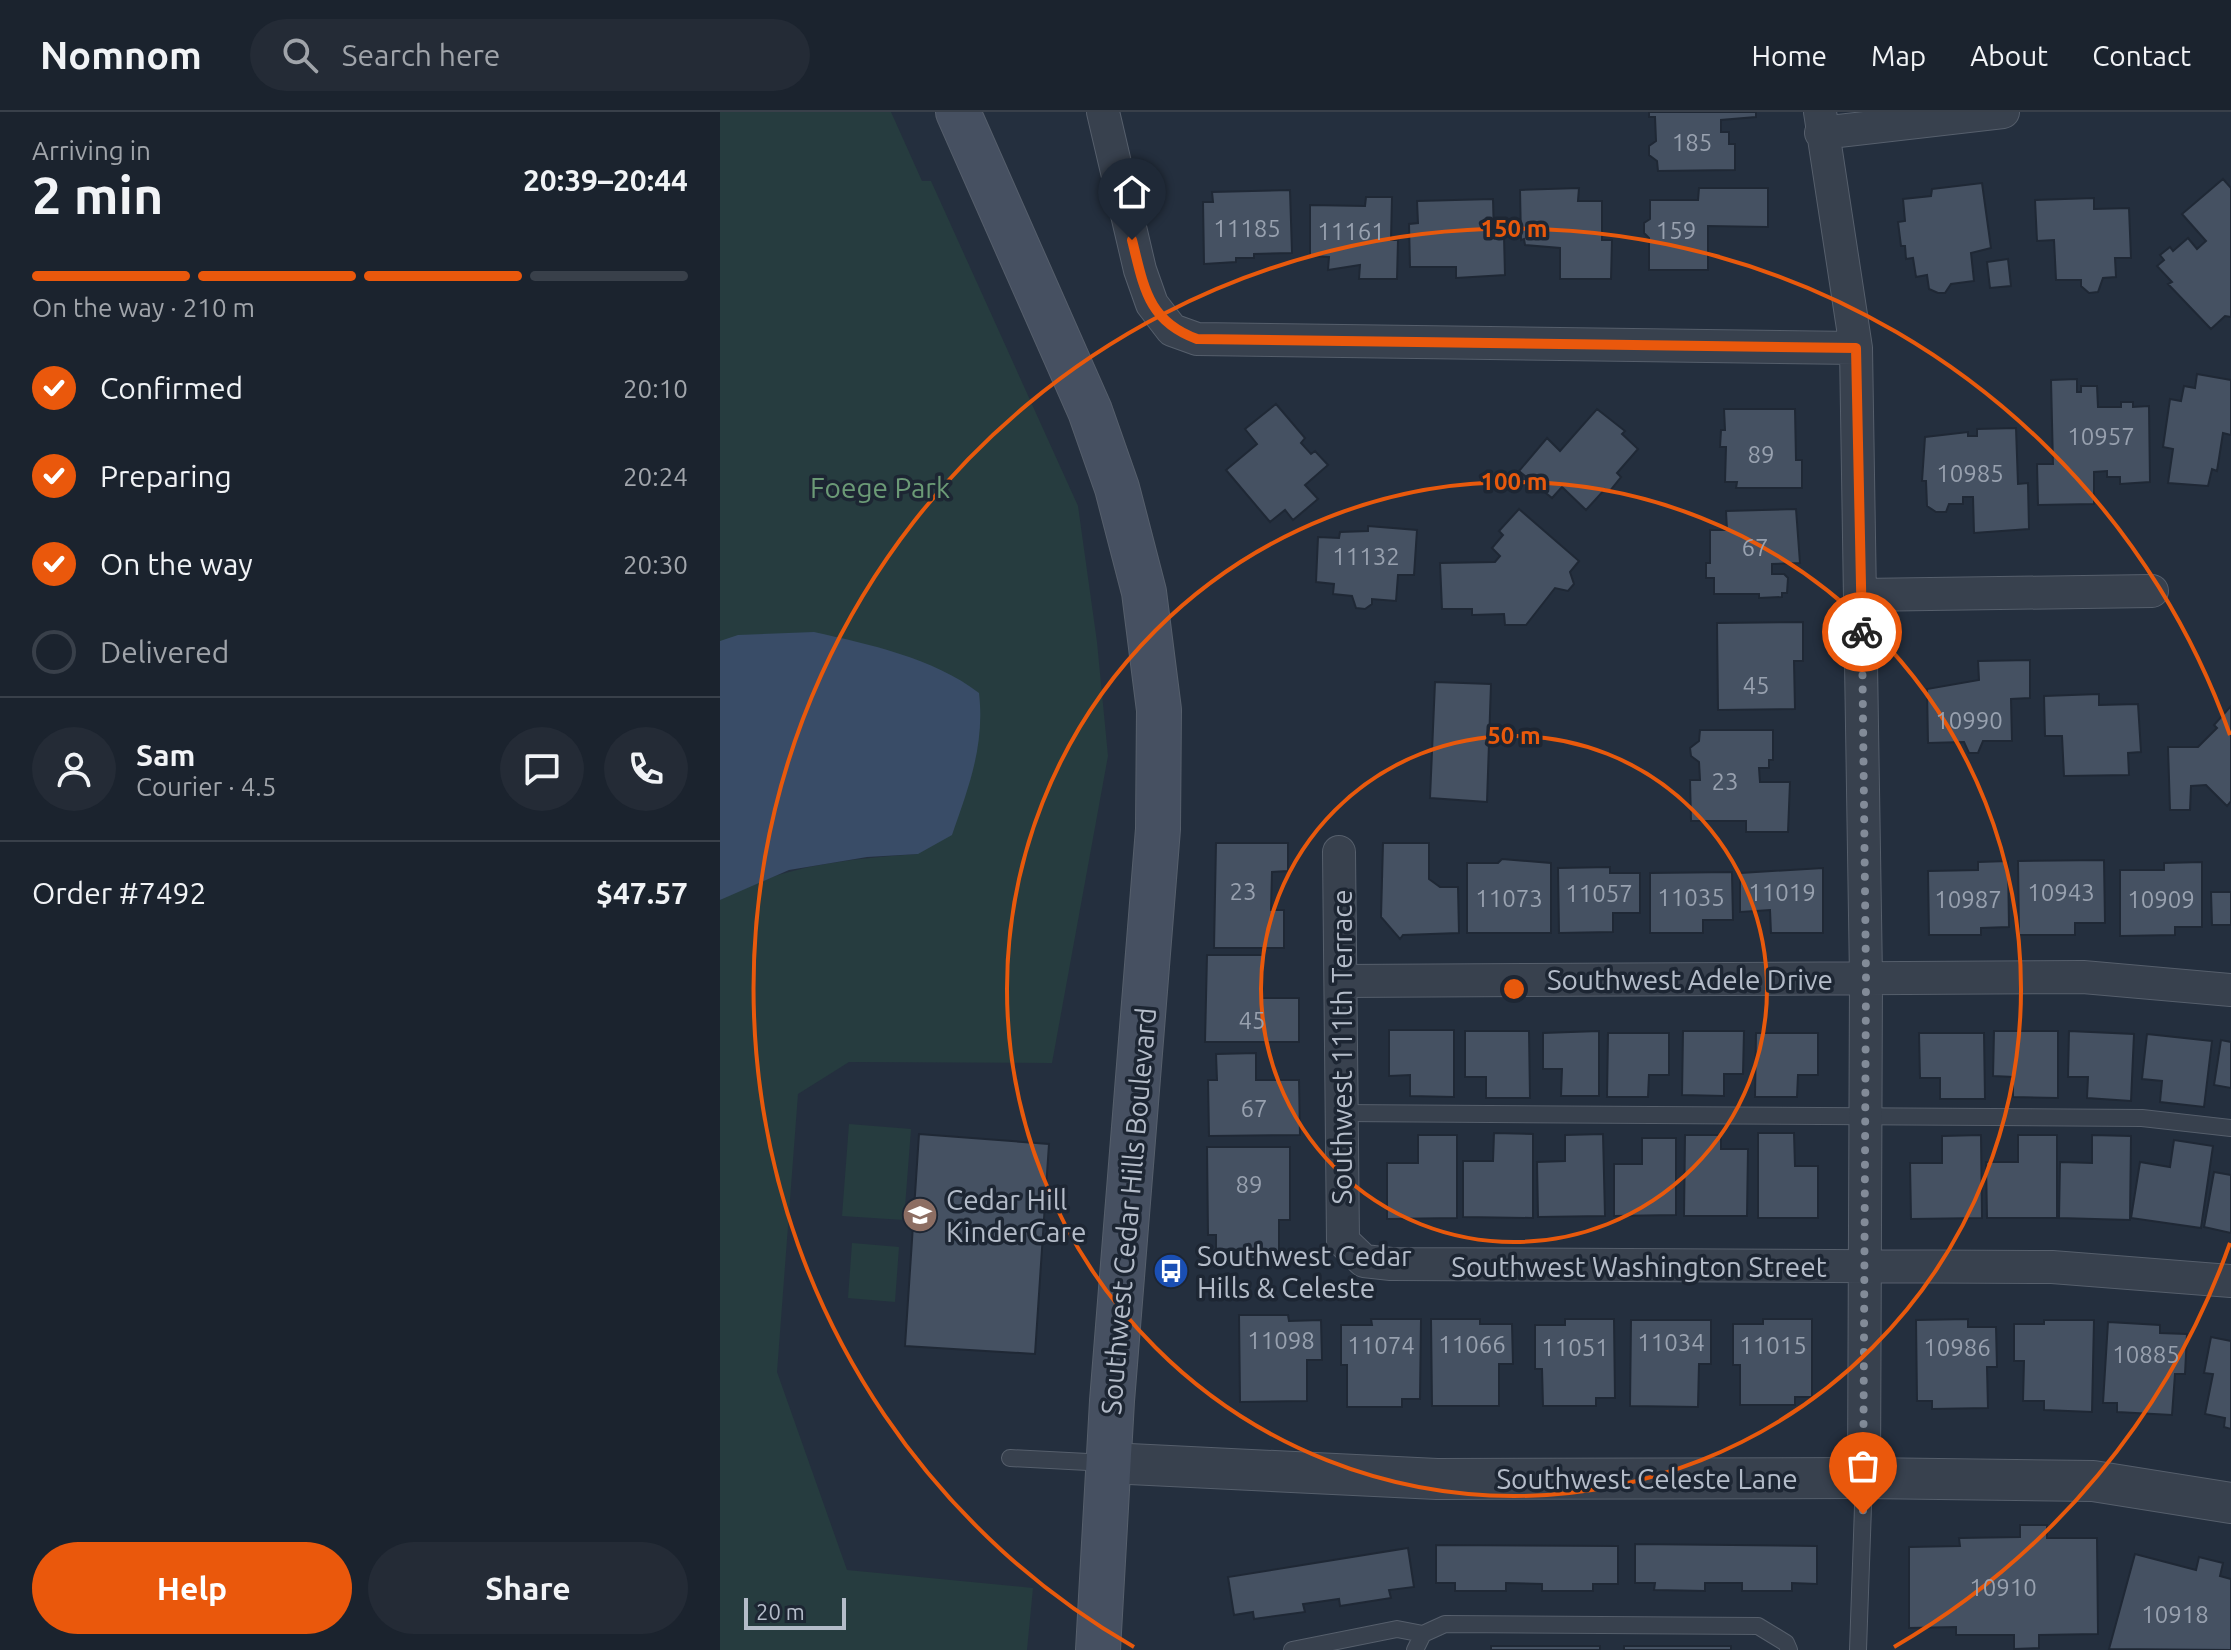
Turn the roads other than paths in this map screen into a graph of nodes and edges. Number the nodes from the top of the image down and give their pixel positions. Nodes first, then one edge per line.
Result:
1 (958, 112) edge
2 (1103, 112) edge
3 (2003, 112) edge
4 (1820, 123) edge
5 (1856, 348) junction
6 (2152, 591) dead end
7 (1861, 595) junction
8 (1339, 852) dead end
9 (1866, 978) junction
10 (1341, 981) junction
11 (2231, 990) edge
12 (1342, 1113) junction
13 (1866, 1114) junction
14 (2231, 1128) edge
15 (1343, 1241) joint
16 (1866, 1267) junction
17 (2231, 1281) edge
18 (1010, 1458) dead end
19 (1109, 1463) junction
20 (1864, 1478) junction
21 (2231, 1503) edge
22 (1423, 1634) junction
23 (1098, 1650) edge
24 (1292, 1650) edge
25 (1415, 1650) edge
26 (1789, 1650) edge
27 (1858, 1650) edge

1 - 19 main road, Southwest Cedar Hills Boulevard
2 - 5 street
3 - 4 street
4 - 5 street
5 - 7 street
6 - 7 street
7 - 9 street
8 - 10 street, Southwest 111th Terrace
9 - 10 street, Southwest Adele Drive
9 - 11 street, Southwest Adele Drive
9 - 13 street
10 - 12 street, Southwest 111th Terrace
12 - 13 lane
12 - 15 street, Southwest 111th Terrace
13 - 14 lane
13 - 16 street
15 - 16 street, Southwest Washington Street
16 - 17 street, Southwest Washington Street
16 - 20 street
18 - 19 lane
19 - 20 street, Southwest Celeste Lane
19 - 23 main road, Southwest Cedar Hills Boulevard
20 - 21 street, Southwest Celeste Lane
20 - 27 lane
22 - 24 lane
22 - 25 lane
22 - 26 lane

